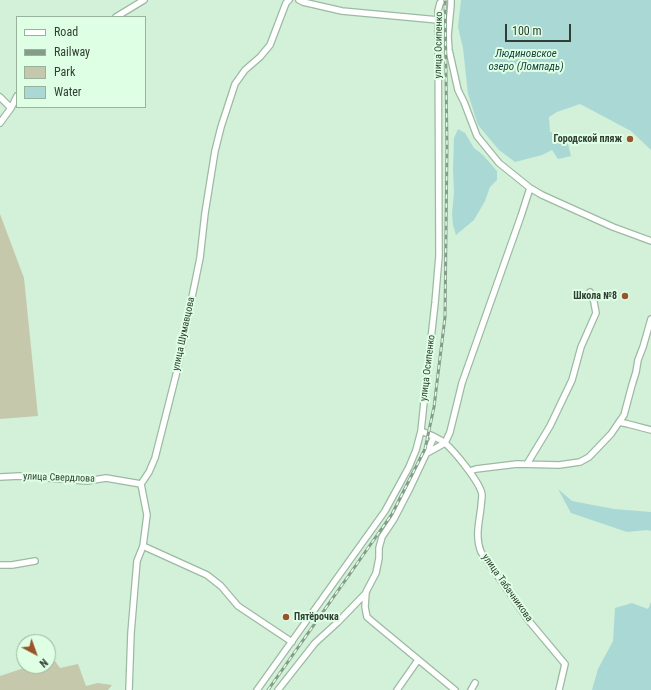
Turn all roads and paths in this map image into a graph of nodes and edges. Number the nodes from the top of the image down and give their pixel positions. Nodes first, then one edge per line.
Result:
1 (144, 0) edge
2 (289, 0) edge
3 (299, 0) edge
4 (444, 0) edge
5 (451, 0) edge
6 (118, 16) edge
7 (438, 20) junction
8 (0, 96) edge
9 (16, 98) edge
10 (11, 108) junction
11 (0, 123) edge
12 (530, 188) junction
13 (651, 241) edge
14 (590, 292) dead end
15 (651, 319) edge
16 (619, 422) junction
17 (651, 430) edge
18 (420, 431) junction
19 (434, 437) junction
20 (445, 443) junction
21 (426, 454) junction
22 (526, 464) junction
23 (470, 471) junction
24 (0, 477) edge
25 (142, 484) junction
26 (143, 546) junction
27 (35, 561) dead end
28 (0, 565) edge
29 (366, 592) junction
30 (292, 642) junction
31 (418, 660) junction
32 (475, 683) dead end
33 (129, 690) edge
34 (258, 690) edge
35 (278, 690) edge
36 (397, 690) edge
37 (455, 690) edge
38 (471, 690) edge
39 (559, 690) edge

1 - 6 street
2 - 25 street, улица Шумавцова
3 - 7 street
4 - 7 street, улица Осипенко
5 - 12 street
7 - 18 street, улица Осипенко
8 - 10 street
9 - 10 street
10 - 11 street
12 - 13 street
12 - 20 street
14 - 22 street
15 - 16 street
16 - 17 street
16 - 22 street
18 - 19 street, улица Табачникова
18 - 30 street, улица Осипенко
19 - 20 street, улица Табачникова
19 - 21 street
20 - 21 street
20 - 23 street, улица Табачникова
21 - 29 street
22 - 23 street
23 - 39 street, улица Табачникова
24 - 25 street, улица Свердлова
25 - 26 street
26 - 30 street
26 - 33 street
27 - 28 street
29 - 31 street
29 - 35 street
30 - 34 street, улица Осипенко
31 - 36 street
31 - 37 street
32 - 38 street

